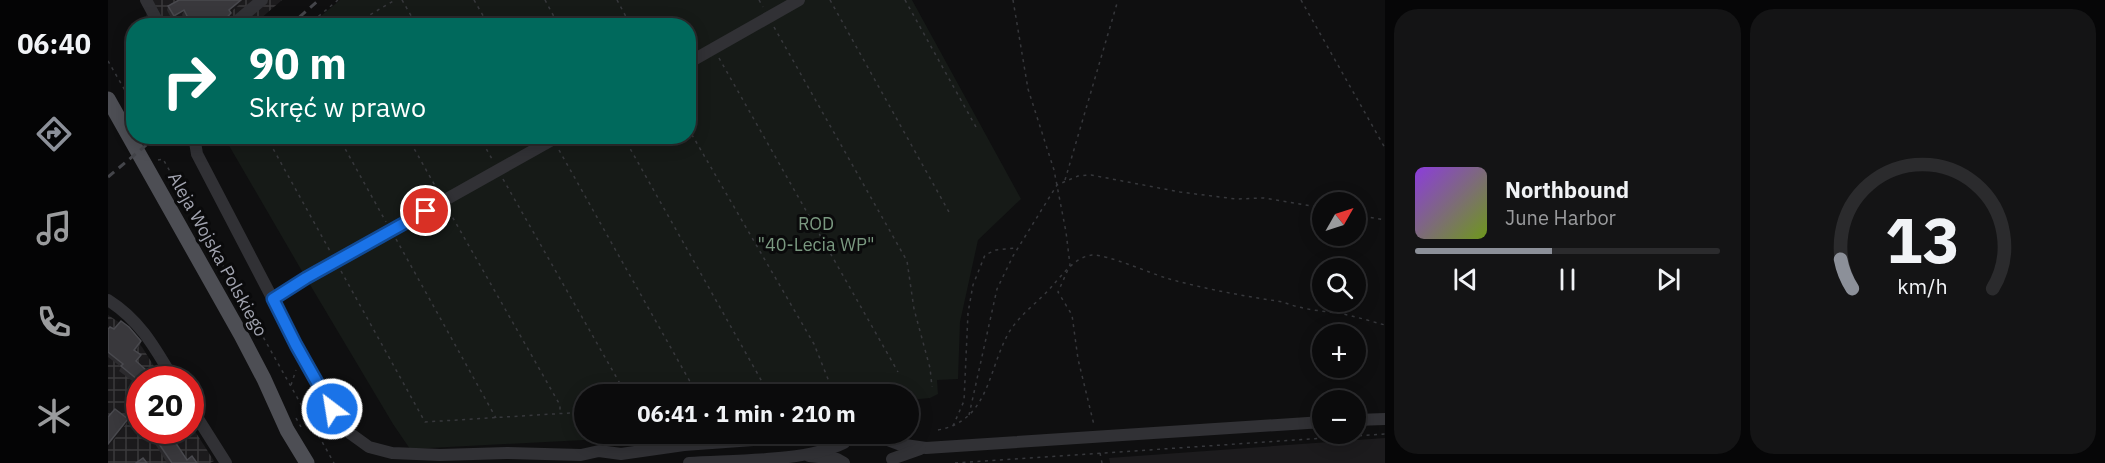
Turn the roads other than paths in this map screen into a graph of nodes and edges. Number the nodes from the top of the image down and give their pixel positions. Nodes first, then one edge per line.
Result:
1 (146, 0) edge
2 (262, 0) edge
3 (799, 0) edge
4 (156, 18) edge
5 (241, 18) edge
6 (696, 59) edge
7 (108, 99) edge
8 (126, 131) edge
9 (134, 144) edge
10 (195, 144) edge
11 (545, 144) edge
12 (273, 299) junction
13 (108, 300) edge
14 (165, 366) edge
15 (1385, 419) edge
16 (1366, 420) edge
17 (1312, 423) edge
18 (204, 429) edge
19 (288, 430) junction
20 (698, 444) edge
21 (839, 444) edge
22 (845, 444) edge
23 (891, 444) edge
24 (898, 444) edge
25 (926, 447) junction
26 (799, 456) junction
27 (507, 458) edge
28 (891, 461) edge
29 (224, 462) edge
30 (297, 463) edge
31 (308, 463) edge
32 (689, 463) edge
33 (844, 463) edge

1 - 4 street
2 - 5 street
3 - 6 street
7 - 8 main road, Aleja Wojska Polskiego
9 - 19 main road, Aleja Wojska Polskiego
10 - 12 street
11 - 12 street
12 - 27 street
13 - 14 street
15 - 16 street
17 - 25 street
18 - 29 street
19 - 30 main road, Aleja Wojska Polskiego
19 - 31 main road, Aleja Wojska Polskiego
20 - 27 street
21 - 26 street
22 - 33 street
23 - 28 street
24 - 25 street
25 - 28 street
26 - 32 street
26 - 33 street

